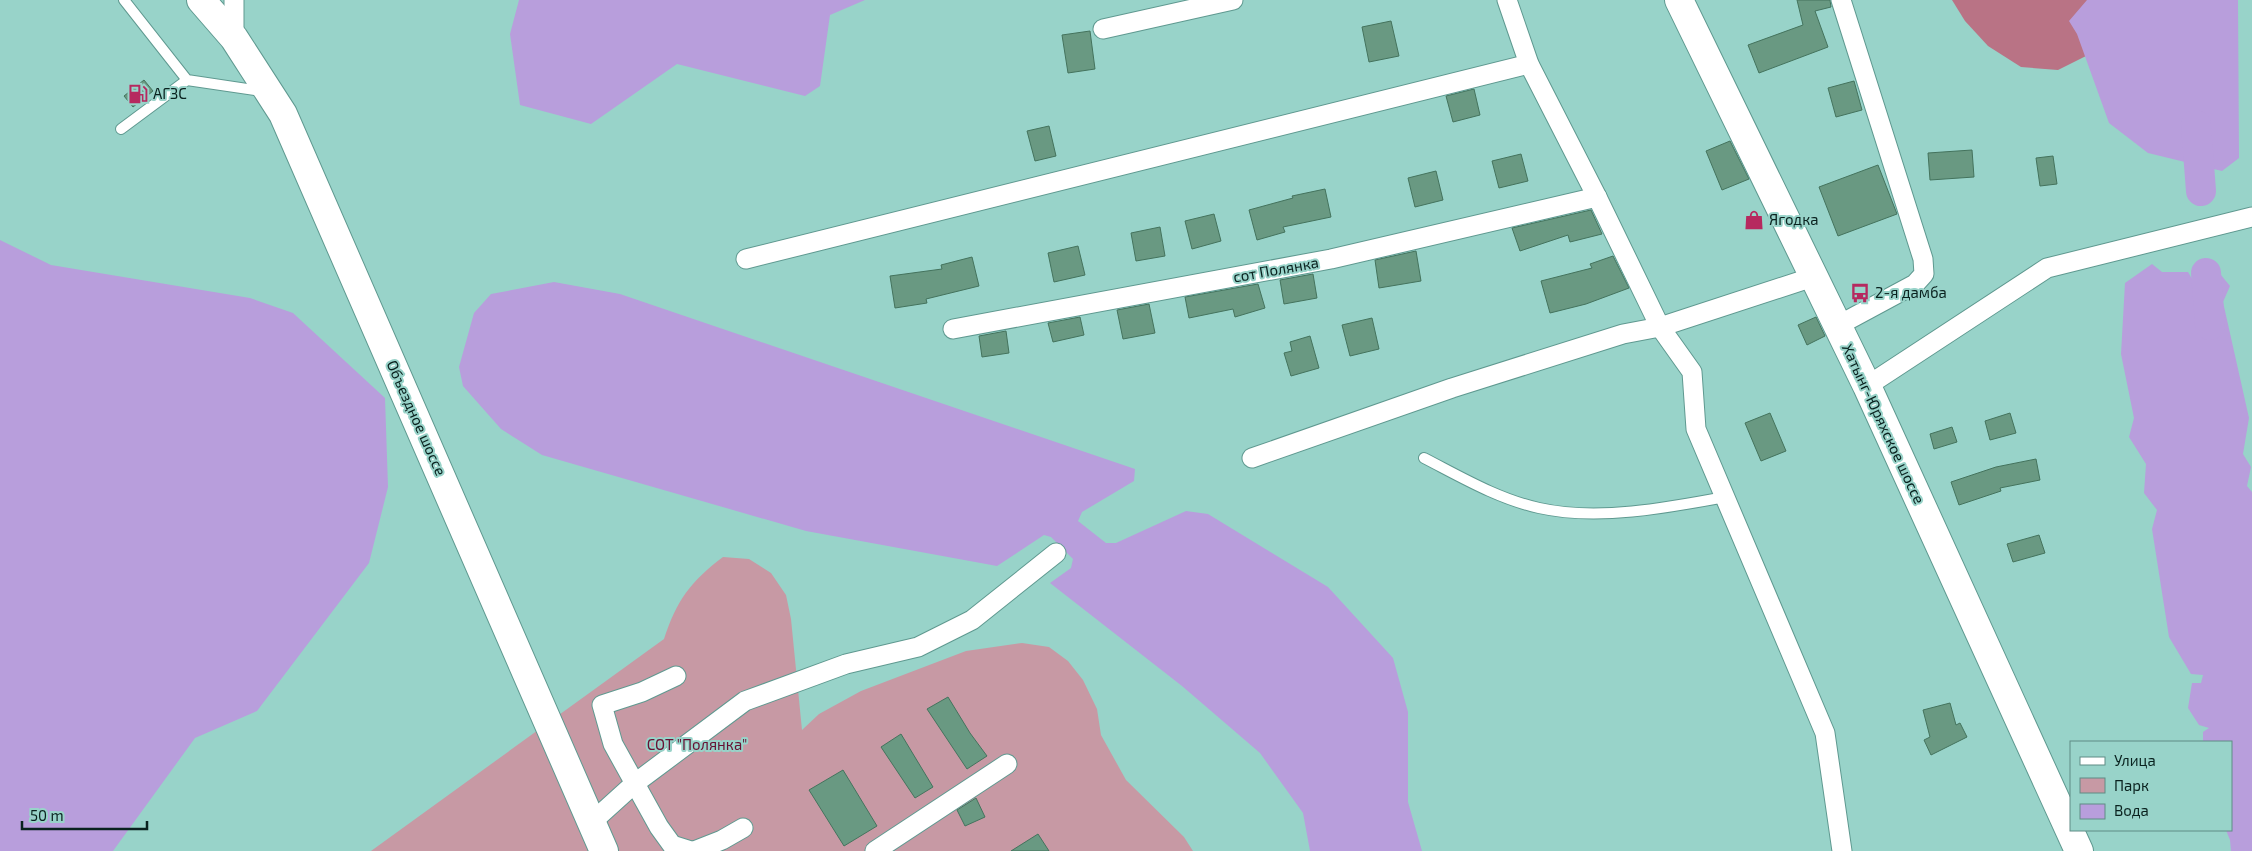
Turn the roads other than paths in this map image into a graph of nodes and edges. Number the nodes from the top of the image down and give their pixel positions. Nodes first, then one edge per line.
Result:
1 (124, 0) edge
2 (201, 0) edge
3 (234, 0) edge
4 (1233, 0) edge
5 (1507, 0) edge
6 (1679, 0) edge
7 (1841, 0) edge
8 (1103, 29) dead end
9 (234, 38) junction
10 (1529, 64) junction
11 (187, 80) junction
12 (277, 104) junction
13 (121, 129) dead end
14 (1597, 197) junction
15 (2252, 217) edge
16 (746, 259) dead end
17 (1813, 277) junction
18 (1837, 326) junction
19 (1660, 327) junction
20 (952, 329) dead end
21 (1867, 386) junction
22 (1252, 458) dead end
23 (1424, 458) dead end
24 (1725, 497) junction
25 (1056, 553) dead end
26 (676, 676) dead end
27 (1007, 764) dead end
28 (634, 784) junction
29 (592, 822) junction
30 (743, 828) dead end
31 (604, 851) edge
32 (692, 851) edge
33 (876, 851) edge
34 (1842, 851) edge
35 (2079, 851) edge

1 - 11 lane
2 - 9 main road, Объездное шоссе
3 - 9 street
4 - 8 street
5 - 10 street
6 - 17 main road, Хатынг-Юряхское шоссе
7 - 18 street
9 - 12 main road, Объездное шоссе
10 - 14 street
10 - 16 street
11 - 12 lane
11 - 13 lane
12 - 29 main road, Объездное шоссе
14 - 19 street
14 - 20 street, сот Полянка
15 - 21 street
17 - 18 main road, Хатынг-Юряхское шоссе
17 - 19 street
18 - 21 main road, Хатынг-Юряхское шоссе
19 - 22 street
19 - 24 street
21 - 35 main road, Хатынг-Юряхское шоссе
23 - 24 lane
24 - 34 street
25 - 28 street
26 - 28 street
27 - 33 street
28 - 29 street
28 - 32 street
29 - 31 main road, Объездное шоссе
30 - 32 street

